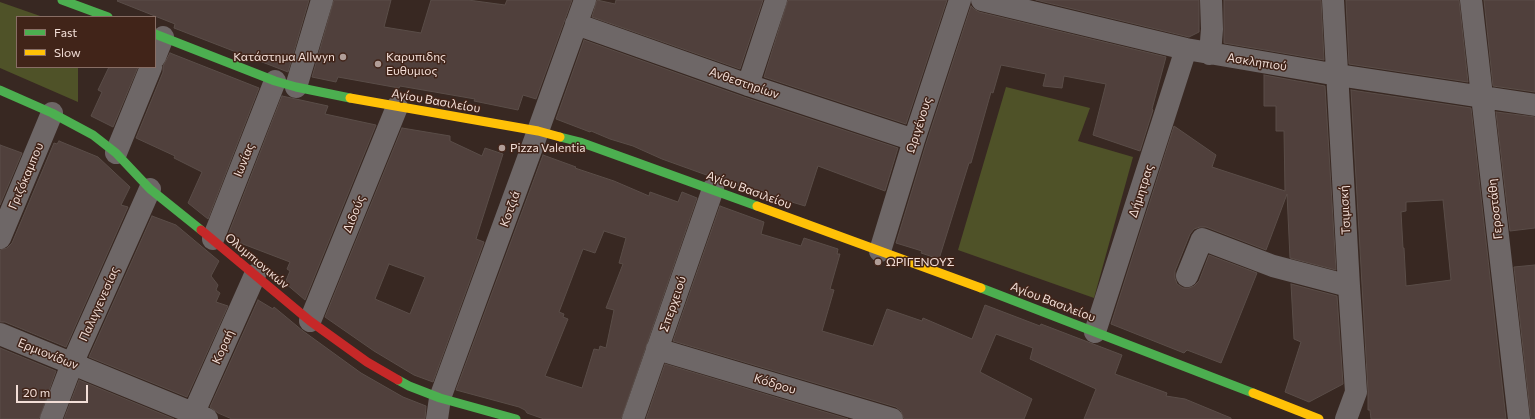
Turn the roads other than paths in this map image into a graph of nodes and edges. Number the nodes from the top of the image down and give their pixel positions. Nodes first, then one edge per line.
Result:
1 (62, 0) edge
2 (322, 0) edge
3 (585, 0) edge
4 (776, 0) edge
5 (960, 0) edge
6 (982, 0) edge
7 (1211, 0) edge
8 (1333, 0) edge
9 (1471, 0) edge
10 (1063, 10) edge
11 (105, 16) edge
12 (576, 24) junction
13 (158, 43) edge
14 (1186, 49) junction
15 (1210, 54) junction
16 (151, 68) edge
17 (1338, 75) junction
18 (275, 81) junction
19 (748, 85) junction
20 (296, 87) junction
21 (0, 90) edge
22 (1482, 97) junction
23 (1535, 105) edge
24 (398, 107) junction
25 (52, 113) junction
26 (538, 131) junction
27 (914, 140) junction
28 (116, 153) junction
29 (150, 189) junction
30 (713, 189) junction
31 (0, 238) edge
32 (212, 239) junction
33 (880, 251) junction
34 (255, 275) junction
35 (1187, 276) dead end
36 (1349, 286) junction
37 (310, 321) junction
38 (1095, 332) junction
39 (0, 334) edge
40 (657, 349) junction
41 (72, 364) junction
42 (439, 409) edge
43 (198, 417) edge
44 (51, 419) edge
45 (516, 419) edge
46 (633, 419) edge
47 (892, 419) edge
48 (1319, 419) edge
49 (1346, 419) edge
50 (1519, 419) edge

1 - 11 street
2 - 20 street
3 - 12 street, Κοτζιά
4 - 19 street
5 - 27 street, Ωριγένους
6 - 10 street, Ασκληπιού
7 - 15 street
8 - 17 street, Τσιμισκή
9 - 22 street, Γεροστάθη
10 - 14 street, Ασκληπιού
12 - 19 street, Ανθεστηρίων
12 - 26 street, Κοτζιά
13 - 18 street, Αγίου Βασιλείου
14 - 15 street, Ασκληπιού
14 - 38 street, Δήμητρας
15 - 17 street, Ασκληπιού
16 - 28 street
17 - 22 street, Ασκληπιού
17 - 36 street, Τσιμισκή
18 - 20 street, Αγίου Βασιλείου
18 - 32 street, Ιωνίας
19 - 27 street, Ανθεστηρίων
20 - 24 street, Αγίου Βασιλείου
21 - 25 street, Ολυμπιονικών
22 - 23 street, Ασκληπιού
22 - 50 street, Γεροστάθη
24 - 26 street, Αγίου Βασιλείου
24 - 37 street, Διδούς
25 - 28 street, Ολυμπιονικών
25 - 31 street, Γριζόκαμπου
26 - 30 street, Αγίου Βασιλείου
26 - 42 street, Κοτζιά
27 - 33 street, Ωριγένους
28 - 29 street, Ολυμπιονικών
29 - 32 street, Ολυμπιονικών
29 - 41 street, Παλιγγενεσίας
30 - 33 street, Αγίου Βασιλείου
30 - 40 street, Σπερχειού
32 - 34 street, Ολυμπιονικών
33 - 38 street, Αγίου Βασιλείου
34 - 37 street, Ολυμπιονικών
34 - 43 street, Κοραή
35 - 36 street
36 - 49 street, Τσιμισκή
37 - 42 street, Ολυμπιονικών
38 - 48 street, Αγίου Βασιλείου
39 - 41 street, Ερμιονίδων
40 - 46 street, Σπερχειού
40 - 47 street, Κόδρου
41 - 43 street, Ερμιονίδων
41 - 44 street, Παλιγγενεσίας
42 - 45 street, Ολυμπιονικών

